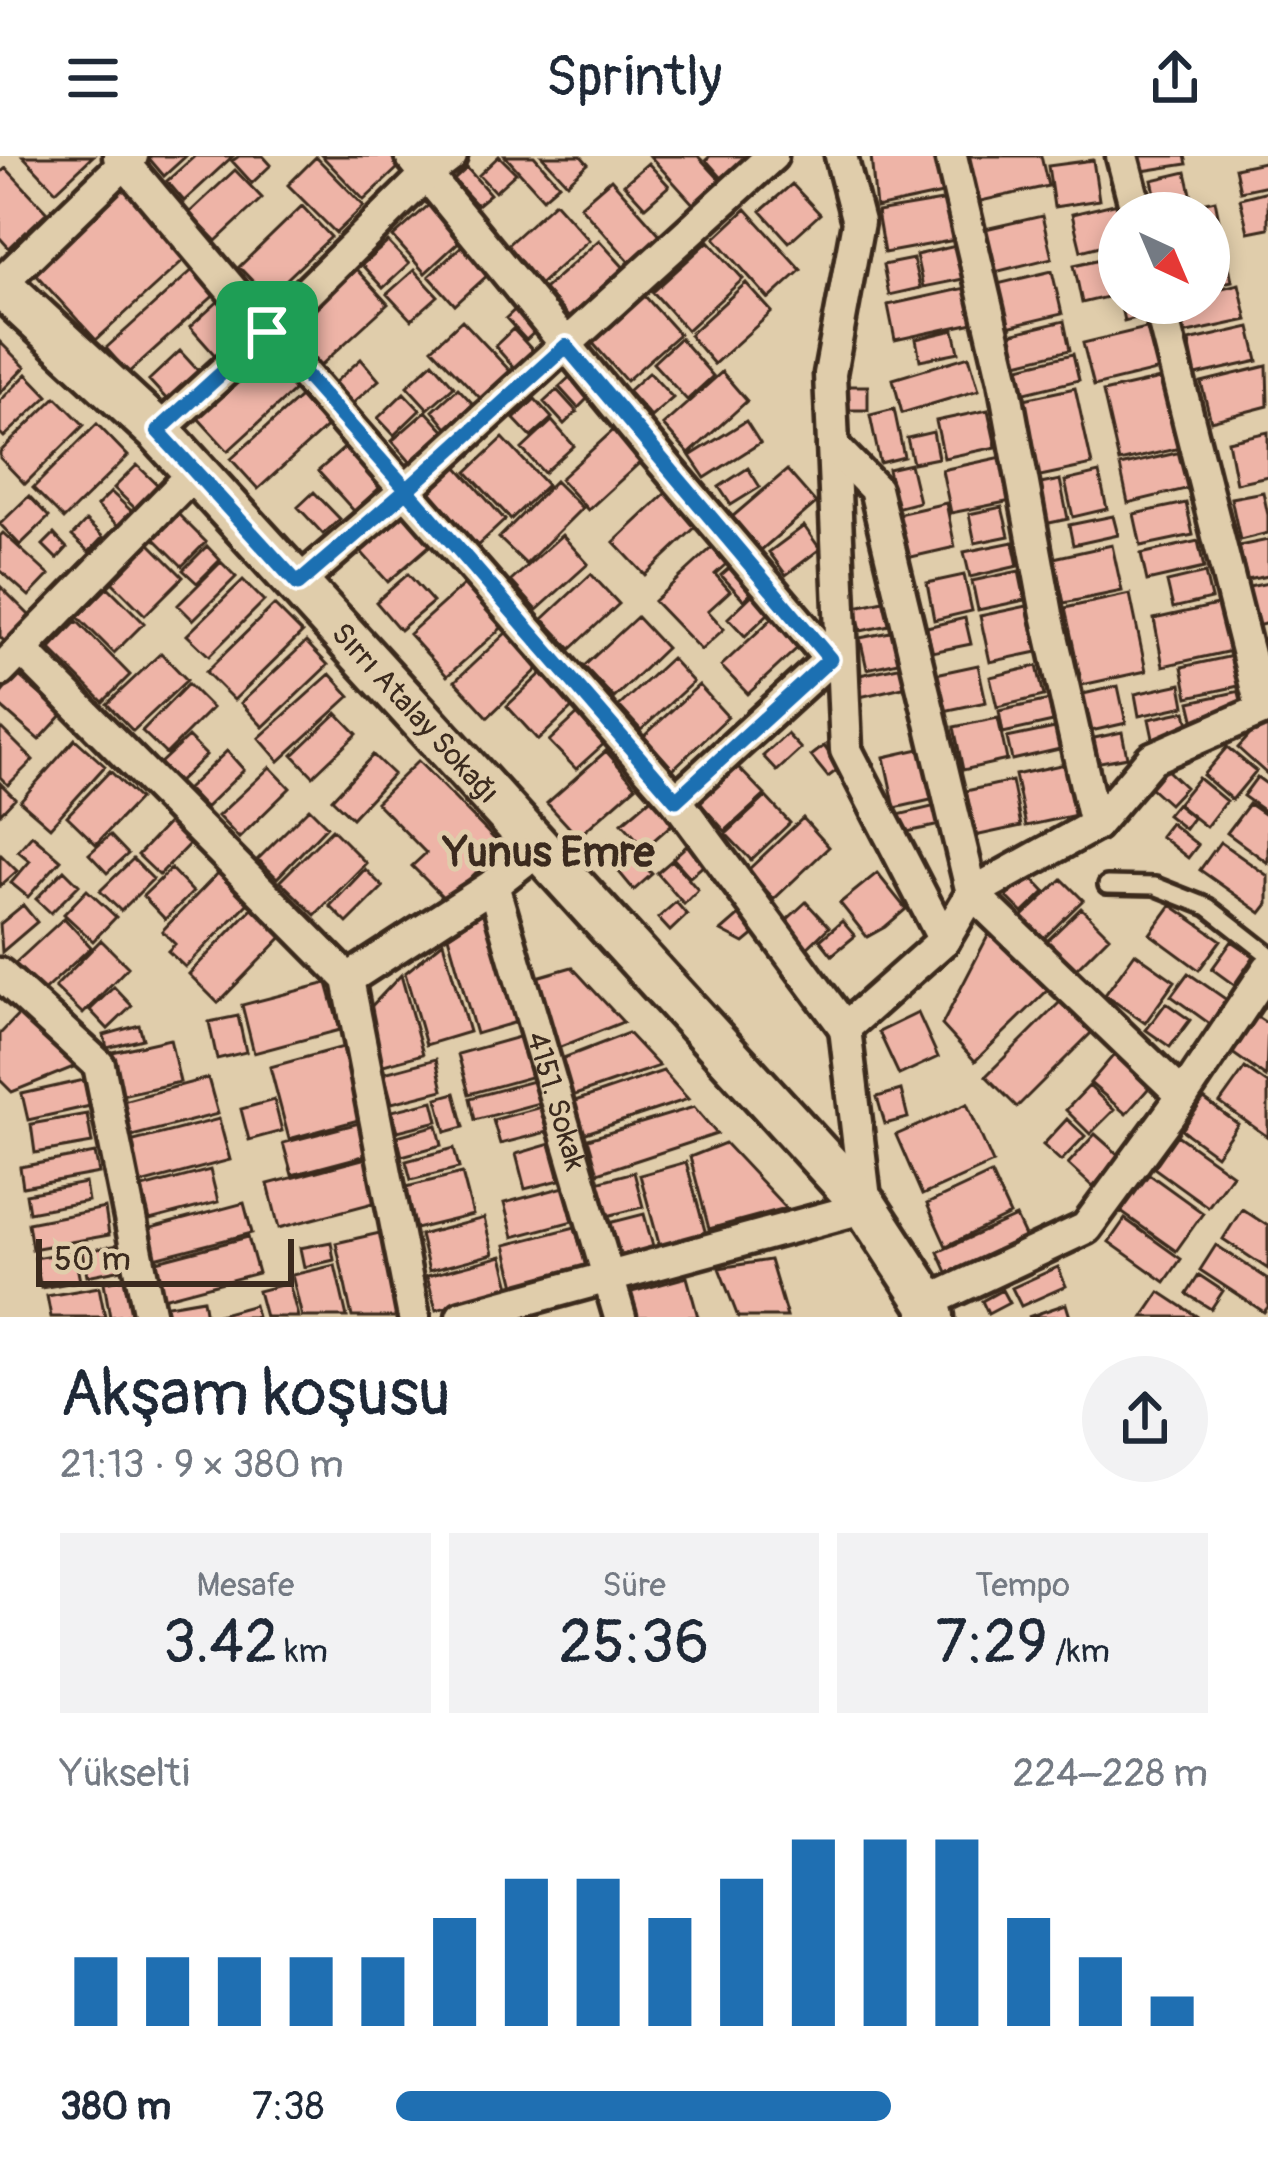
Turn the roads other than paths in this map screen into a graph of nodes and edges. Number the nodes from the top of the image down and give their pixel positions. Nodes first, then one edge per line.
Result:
1 (772, 156) edge
2 (841, 156) edge
3 (951, 156) edge
4 (1122, 156) edge
5 (125, 158) edge
6 (430, 162) edge
7 (1131, 192) edge
8 (0, 284) edge
9 (1165, 324) edge
10 (267, 332) junction
11 (566, 346) junction
12 (158, 431) junction
13 (833, 446) junction
14 (196, 472) junction
15 (407, 490) junction
16 (298, 584) junction
17 (11, 661) edge
18 (1265, 709) edge
19 (676, 800) junction
20 (1095, 824) junction
21 (538, 850) junction
22 (493, 885) junction
23 (1107, 885) dead end
24 (972, 893) junction
25 (944, 940) junction
26 (1268, 954) edge
27 (1268, 969) edge
28 (0, 974) edge
29 (348, 980) junction
30 (845, 1028) junction
31 (1183, 1096) junction
32 (866, 1207) junction
33 (609, 1278) junction
34 (930, 1310) edge
35 (150, 1317) edge
36 (414, 1317) edge
37 (462, 1317) edge
38 (620, 1317) edge

1 - 11 street
2 - 13 street
3 - 20 street
4 - 7 street
5 - 8 street
5 - 10 street
6 - 10 street
6 - 11 street
8 - 12 main road, Sırrı Atalay Sokağı
9 - 18 street
10 - 12 street
10 - 15 street
11 - 15 street
11 - 19 street
12 - 14 main road, Sırrı Atalay Sokağı
13 - 24 street
13 - 25 street
14 - 16 main road, Sırrı Atalay Sokağı
14 - 17 street
15 - 16 street
15 - 19 street
16 - 21 main road, Sırrı Atalay Sokağı
17 - 29 street
18 - 20 street
19 - 30 street
20 - 24 street
21 - 22 street
21 - 32 main road, Sırrı Atalay Sokağı
22 - 29 street
22 - 33 street, 4151. Sokak
23 - 26 lane
24 - 25 street
24 - 31 street
25 - 30 street
27 - 31 street
28 - 35 street
29 - 36 street
30 - 32 street
31 - 34 street
32 - 33 street
32 - 34 main road, Sırrı Atalay Sokağı
33 - 37 street
33 - 38 street, 4151. Sokak

